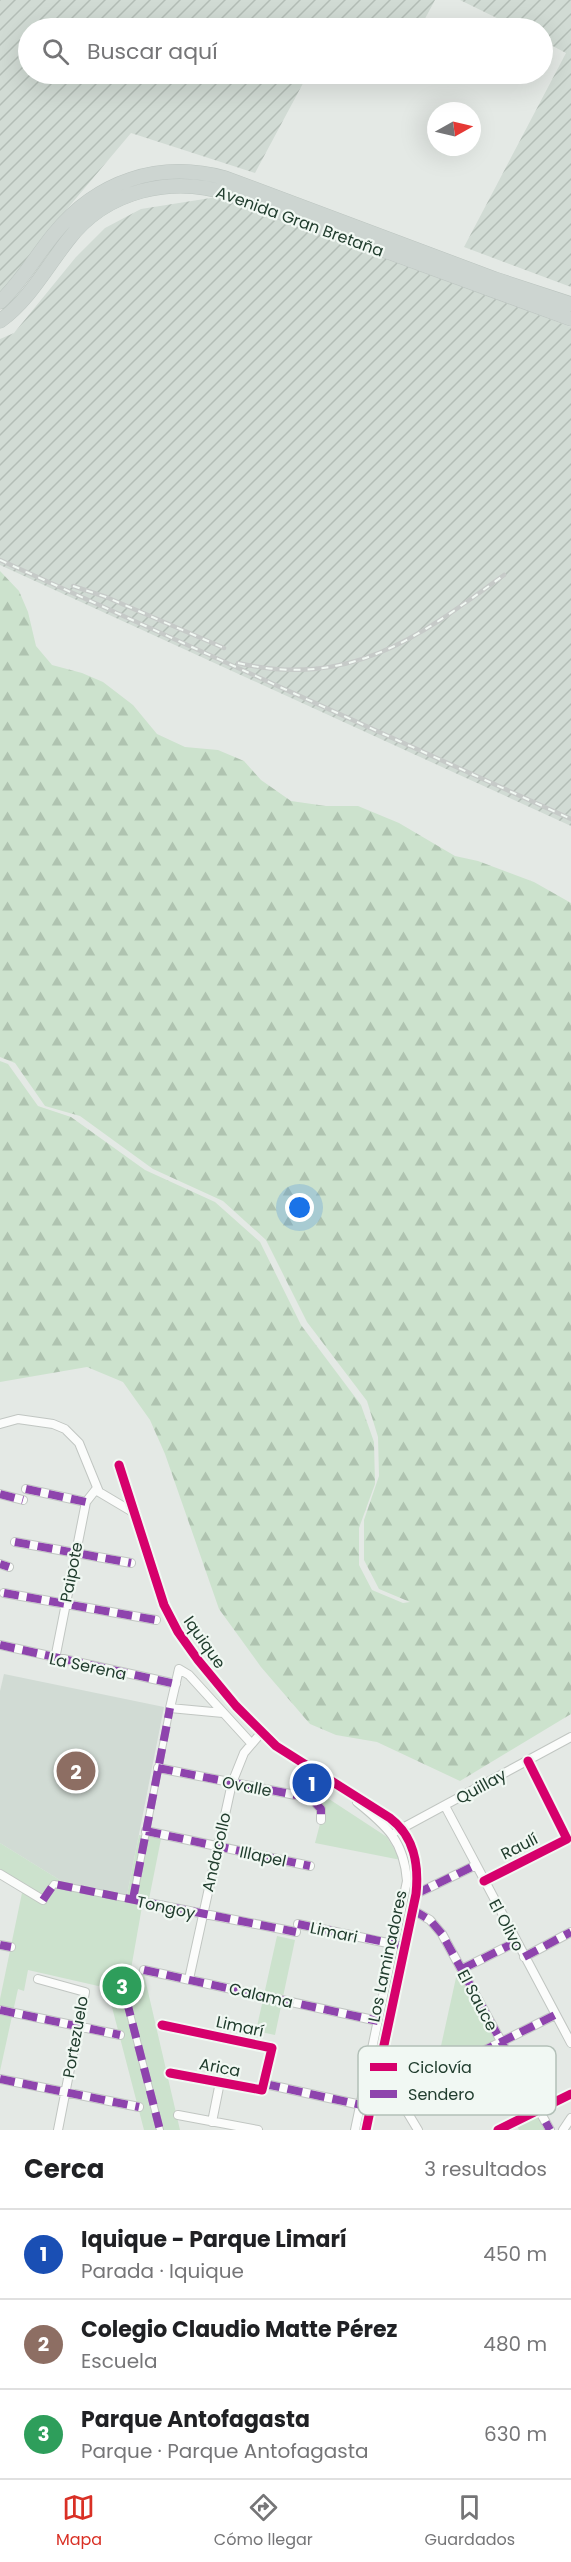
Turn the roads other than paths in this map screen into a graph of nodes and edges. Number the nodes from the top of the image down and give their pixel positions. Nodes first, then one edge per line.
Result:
1 (0, 302) edge
2 (571, 304) edge
3 (571, 319) edge
4 (0, 321) edge
5 (0, 1424) edge
6 (120, 1465) dead end
7 (97, 1488) junction
8 (26, 1489) dead end
9 (0, 1494) edge
10 (23, 1500) dead end
11 (86, 1502) junction
12 (138, 1517) junction
13 (15, 1542) dead end
14 (75, 1552) junction
15 (131, 1563) dead end
16 (4, 1593) dead end
17 (65, 1604) junction
18 (156, 1620) dead end
19 (0, 1645) edge
20 (54, 1659) junction
21 (176, 1684) junction
22 (170, 1708) junction
23 (223, 1713) junction
24 (261, 1733) junction
25 (571, 1737) edge
26 (251, 1743) junction
27 (528, 1761) junction
28 (158, 1768) junction
29 (232, 1783) junction
30 (338, 1787) junction
31 (445, 1806) junction
32 (321, 1820) dead end
33 (402, 1828) junction
34 (146, 1831) junction
35 (392, 1834) junction
36 (218, 1846) junction
37 (476, 1865) junction
38 (310, 1866) dead end
39 (0, 1874) edge
40 (484, 1881) junction
41 (416, 1894) junction
42 (133, 1899) junction
43 (43, 1900) joint
44 (149, 1902) joint
45 (413, 1910) junction
46 (202, 1914) junction
47 (297, 1928) joint
48 (571, 1932) edge
49 (516, 1942) junction
50 (395, 1944) junction
51 (0, 1945) edge
52 (404, 1946) junction
53 (11, 1947) dead end
54 (524, 1957) junction
55 (462, 1969) junction
56 (144, 1970) dead end
57 (38, 1978) dead end
58 (121, 1979) dead end
59 (189, 1979) junction
60 (0, 2010) edge
61 (555, 2015) junction
62 (378, 2021) junction
63 (162, 2025) dead end
64 (79, 2026) junction
65 (120, 2035) dead end
66 (501, 2041) junction
67 (571, 2043) edge
68 (373, 2046) edge
69 (383, 2046) edge
70 (491, 2046) edge
71 (504, 2046) edge
72 (170, 2073) dead end
73 (0, 2079) edge
74 (220, 2082) junction
75 (264, 2086) junction
76 (65, 2092) junction
77 (571, 2094) edge
78 (556, 2101) edge
79 (358, 2104) edge
80 (139, 2107) dead end
81 (178, 2115) dead end
82 (359, 2115) edge
83 (369, 2115) edge
84 (410, 2115) edge
85 (527, 2115) edge
86 (542, 2115) edge
87 (571, 2118) edge
88 (212, 2122) junction
89 (57, 2130) edge
90 (160, 2130) edge
91 (258, 2130) edge
92 (356, 2130) edge
93 (366, 2130) edge
94 (418, 2130) edge
95 (498, 2130) edge
96 (550, 2130) edge
97 (563, 2130) edge

1 - 2 main road, Avenida Gran Bretaña
3 - 4 main road, Avenida Gran Bretaña
5 - 7 street
6 - 12 street, Iquique
7 - 11 street, Paipote
7 - 12 street
8 - 11 street
9 - 10 street
11 - 14 street, Paipote
12 - 24 street, Iquique
13 - 14 street
14 - 15 street
14 - 17 street, Paipote
16 - 17 street
17 - 18 street
17 - 20 street, Paipote
19 - 20 street, La Serena
20 - 21 street, La Serena
21 - 22 street
21 - 23 street
22 - 23 street
22 - 28 street
23 - 26 street
24 - 26 street, Andacollo
24 - 30 street, Iquique
25 - 27 street, Quillay
26 - 29 street, Andacollo
27 - 31 street, Quillay
27 - 40 street, Raulí
28 - 29 street, Ovalle
28 - 34 street
29 - 32 street, Ovalle
29 - 36 street, Andacollo
30 - 33 street, Los Laminadores
30 - 35 street, Los Laminadores
31 - 33 street, Quillay
31 - 37 street, El Olivo
33 - 35 street, Quillay
33 - 41 street, Los Laminadores
34 - 36 street, Illapel
34 - 42 street
35 - 50 street, Los Laminadores
36 - 38 street, Illapel
36 - 46 street, Andacollo
37 - 40 street, El Olivo
37 - 41 street
39 - 43 street
40 - 49 street, El Olivo
41 - 45 street, Los Laminadores
42 - 43 street, Tongoy
42 - 44 street, Tongoy
44 - 46 street, Tongoy
45 - 52 street, Los Laminadores
45 - 55 street, El Sauce
46 - 47 street, Tongoy
46 - 59 street, Andacollo
47 - 50 street, Limari
48 - 54 street
49 - 54 street, El Olivo
49 - 55 street
50 - 52 street, Limari
50 - 62 street, Los Laminadores
51 - 53 street
52 - 69 street, Los Laminadores
54 - 61 street, El Olivo
55 - 66 street, El Sauce
56 - 59 street, Calama
57 - 64 street, Portezuelo
58 - 90 street
59 - 62 street, Calama
60 - 64 street
61 - 66 street
61 - 67 street, El Olivo
62 - 68 street, Los Laminadores
63 - 75 street, Limarí
64 - 65 street
64 - 76 street, Portezuelo
66 - 70 street
66 - 71 street, El Sauce
72 - 74 street, Arica
73 - 76 street
74 - 75 street, Arica
74 - 88 street
75 - 79 street, Arica
76 - 80 street
76 - 89 street, Portezuelo
77 - 78 street
81 - 88 street
82 - 92 street, Los Laminadores
83 - 93 street, Los Laminadores
84 - 94 street
85 - 95 street
86 - 96 street, El Sauce
87 - 97 street
88 - 91 street

